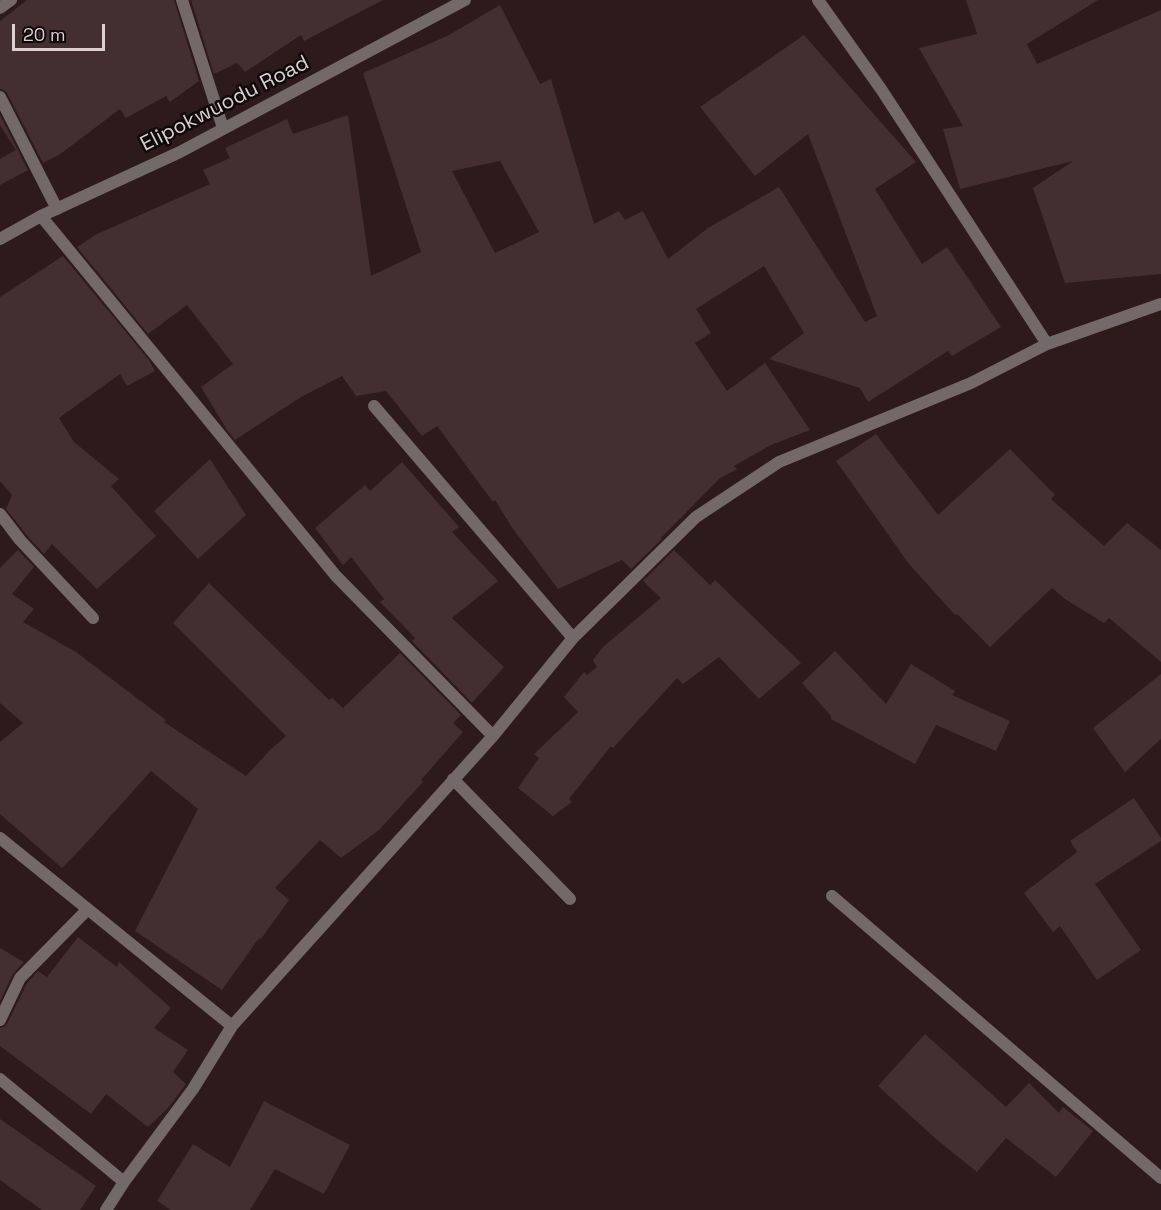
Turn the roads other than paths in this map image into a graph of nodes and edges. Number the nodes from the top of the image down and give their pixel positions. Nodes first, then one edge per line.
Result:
1 (11, 0) edge
2 (182, 0) edge
3 (465, 0) edge
4 (818, 0) edge
5 (0, 8) edge
6 (0, 97) edge
7 (223, 128) junction
8 (57, 209) junction
9 (40, 216) junction
10 (0, 239) edge
11 (1161, 304) edge
12 (1047, 344) junction
13 (374, 406) dead end
14 (0, 514) edge
15 (93, 618) dead end
16 (573, 638) junction
17 (493, 735) junction
18 (453, 779) junction
19 (0, 838) edge
20 (832, 896) dead end
21 (570, 899) dead end
22 (88, 909) junction
23 (0, 1020) edge
24 (232, 1026) junction
25 (0, 1079) edge
26 (1161, 1178) edge
27 (124, 1182) junction
28 (106, 1210) edge

1 - 5 street
2 - 7 street
3 - 7 street, Elipokwuodu Road
4 - 12 street
6 - 8 street
7 - 8 street, Elipokwuodu Road
8 - 9 street, Elipokwuodu Road
9 - 10 street, Elipokwuodu Road
9 - 17 street
11 - 12 street
12 - 16 street
13 - 16 street
14 - 15 street
16 - 17 street
17 - 18 street
18 - 21 street
18 - 24 street
19 - 22 street
20 - 26 street
22 - 23 street
22 - 24 street
24 - 27 street
25 - 27 street
27 - 28 street

